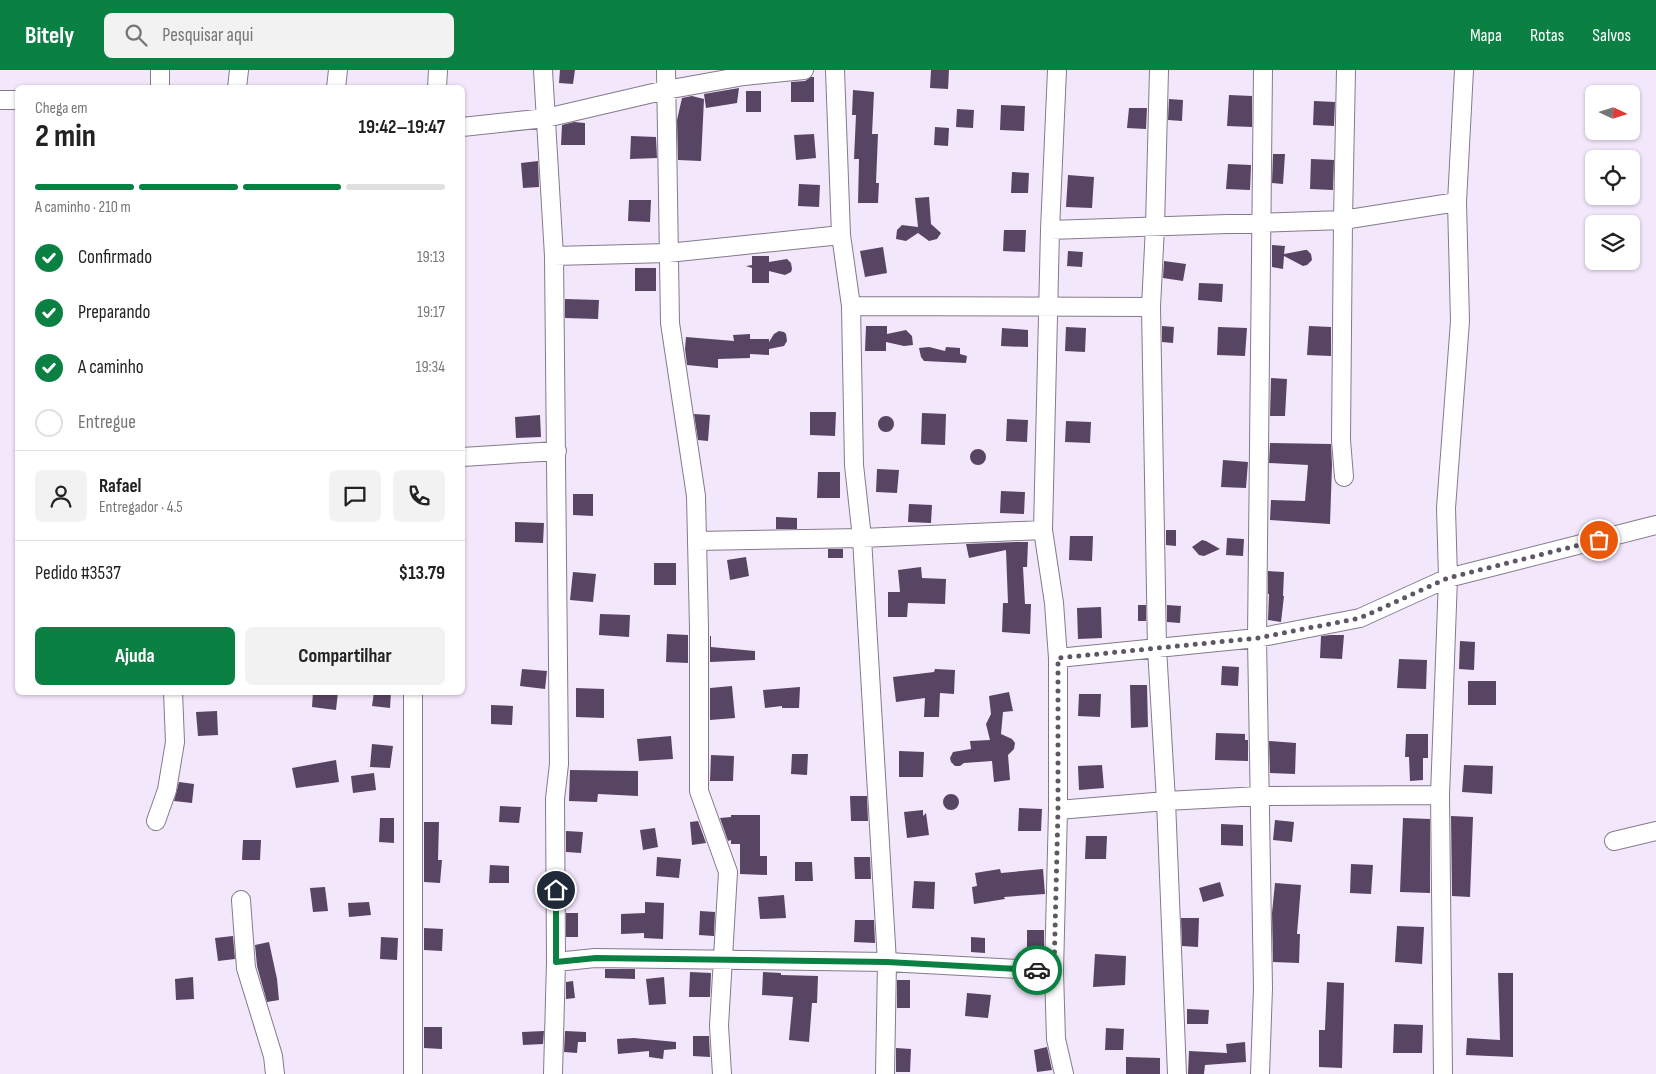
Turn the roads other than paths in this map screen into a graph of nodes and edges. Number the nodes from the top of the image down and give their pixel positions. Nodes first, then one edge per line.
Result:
1 (160, 70) edge
2 (239, 70) edge
3 (338, 70) edge
4 (438, 70) edge
5 (543, 70) edge
6 (666, 70) edge
7 (804, 70) edge
8 (835, 70) edge
9 (1057, 70) edge
10 (1159, 70) edge
11 (1263, 70) edge
12 (1346, 70) edge
13 (1464, 70) edge
14 (160, 85) edge
15 (237, 85) edge
16 (336, 85) edge
17 (437, 85) edge
18 (666, 90) junction
19 (0, 100) edge
20 (15, 100) edge
21 (546, 118) junction
22 (465, 127) edge
23 (1457, 202) junction
24 (1343, 220) junction
25 (1261, 223) junction
26 (1155, 226) junction
27 (1050, 230) junction
28 (841, 235) junction
29 (668, 253) junction
30 (554, 256) junction
31 (851, 306) junction
32 (1048, 307) junction
33 (1150, 307) junction
34 (557, 451) junction
35 (465, 457) edge
36 (1344, 477) dead end
37 (1656, 525) edge
38 (1043, 530) junction
39 (862, 538) junction
40 (697, 541) junction
41 (1448, 578) junction
42 (1258, 638) junction
43 (1157, 648) junction
44 (1058, 658) junction
45 (173, 695) edge
46 (413, 695) edge
47 (1260, 796) junction
48 (1440, 796) junction
49 (1166, 801) junction
50 (1058, 810) junction
51 (156, 821) dead end
52 (1656, 831) edge
53 (1614, 841) dead end
54 (241, 900) dead end
55 (723, 960) junction
56 (556, 962) junction
57 (887, 962) junction
58 (1054, 971) junction
59 (274, 1074) edge
60 (413, 1074) edge
61 (553, 1074) edge
62 (722, 1074) edge
63 (885, 1074) edge
64 (1064, 1074) edge
65 (1177, 1074) edge
66 (1260, 1074) edge
67 (1443, 1074) edge

1 - 14 street
2 - 15 street
3 - 16 street
4 - 17 street
5 - 21 street
6 - 18 street
7 - 18 street
8 - 28 street
9 - 27 street
10 - 26 street
11 - 25 street
12 - 24 street
13 - 23 street
18 - 21 street
18 - 29 street
19 - 20 street
21 - 22 street
21 - 30 street
23 - 24 street
23 - 41 street
24 - 25 street
24 - 36 street
25 - 26 street
25 - 42 street
26 - 27 street
26 - 33 street
27 - 32 street
28 - 29 street
28 - 31 street
29 - 30 street
29 - 40 street
30 - 34 street
31 - 32 street
31 - 39 street
32 - 33 street
32 - 38 street
33 - 43 street
34 - 35 street
34 - 56 street
37 - 41 street
38 - 39 street
38 - 44 street
39 - 40 street
39 - 57 street
40 - 55 street
41 - 42 street
41 - 48 street
42 - 43 street
42 - 47 street
43 - 44 street
43 - 49 street
44 - 50 street
45 - 51 street
46 - 60 street
47 - 48 street
47 - 49 street
47 - 66 street
48 - 67 street
49 - 50 street
49 - 65 street
50 - 58 street
52 - 53 street
54 - 59 street
55 - 56 street
55 - 57 street
55 - 62 street
56 - 61 street
57 - 58 street
57 - 63 street
58 - 64 street

